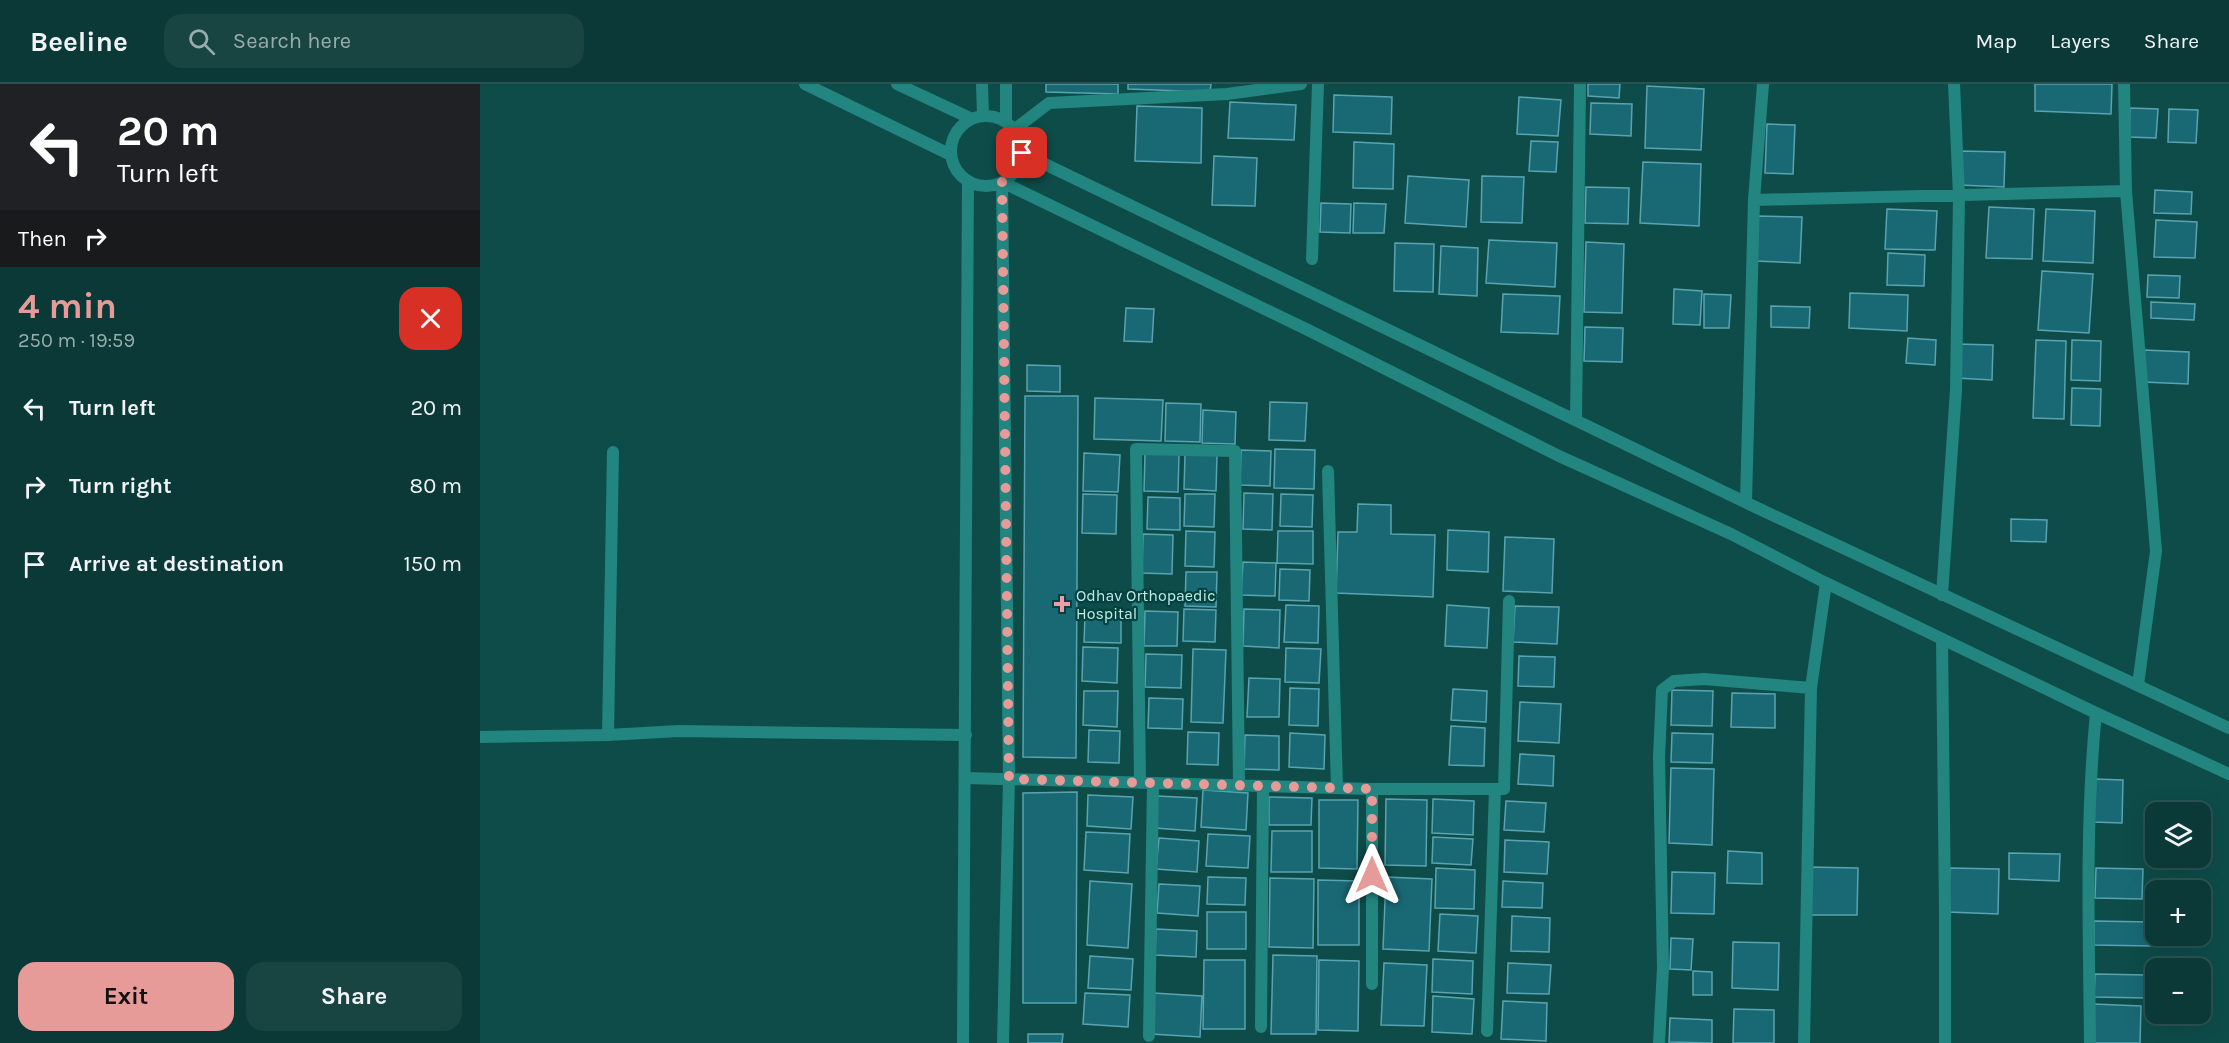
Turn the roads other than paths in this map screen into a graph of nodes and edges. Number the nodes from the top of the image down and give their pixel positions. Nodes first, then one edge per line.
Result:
1 (805, 84) edge
2 (897, 84) edge
3 (982, 84) edge
4 (1006, 84) edge
5 (1301, 84) edge
6 (1318, 84) edge
7 (1580, 84) edge
8 (1763, 84) edge
9 (1954, 84) edge
10 (2124, 84) edge
11 (1228, 89) edge
12 (976, 117) junction
13 (1010, 125) junction
14 (1022, 153) junction
15 (951, 155) junction
16 (968, 182) junction
17 (1002, 182) junction
18 (2126, 191) junction
19 (1959, 196) junction
20 (1754, 200) junction
21 (1312, 259) dead end
22 (1576, 420) junction
23 (613, 452) dead end
24 (1328, 471) dead end
25 (1746, 502) junction
26 (1826, 583) junction
27 (1942, 595) junction
28 (1509, 601) dead end
29 (1942, 639) junction
30 (2138, 685) junction
31 (1811, 688) junction
32 (2096, 713) junction
33 (2229, 728) edge
34 (608, 735) junction
35 (966, 735) junction
36 (480, 736) edge
37 (2229, 774) edge
38 (966, 778) junction
39 (1009, 779) junction
40 (1147, 783) junction
41 (1239, 785) junction
42 (1263, 786) junction
43 (1337, 788) junction
44 (1372, 789) junction
45 (1496, 789) junction
46 (1372, 984) dead end
47 (1261, 1027) dead end
48 (1487, 1030) dead end
49 (1149, 1036) dead end
50 (963, 1043) edge
51 (1003, 1043) edge
52 (1659, 1043) edge
53 (1804, 1043) edge
54 (1945, 1043) edge
55 (2090, 1043) edge

1 - 15 street
2 - 12 street
3 - 12 street
4 - 13 street
5 - 11 street
6 - 21 street
7 - 22 street
8 - 20 street
9 - 19 street
10 - 18 street
11 - 13 street
12 - 13 street
12 - 15 street
13 - 14 street
14 - 17 street
14 - 22 street
15 - 16 street
16 - 17 street
16 - 35 street
17 - 26 street
17 - 39 street
18 - 19 street
18 - 30 street
19 - 20 street
19 - 27 street
20 - 25 street
22 - 25 street
23 - 34 street
24 - 43 street
25 - 27 street
26 - 29 street
26 - 31 street
27 - 30 street
28 - 45 street
29 - 32 street
29 - 54 street
30 - 33 street
31 - 52 street
31 - 53 street
32 - 37 street
32 - 55 street
34 - 35 street
34 - 36 street
35 - 38 street
38 - 39 street
38 - 50 street
39 - 40 street
39 - 51 street
40 - 41 street
40 - 41 street
40 - 49 street
41 - 42 street
42 - 43 street
42 - 47 street
43 - 44 street
44 - 45 street
44 - 46 street
45 - 48 street

